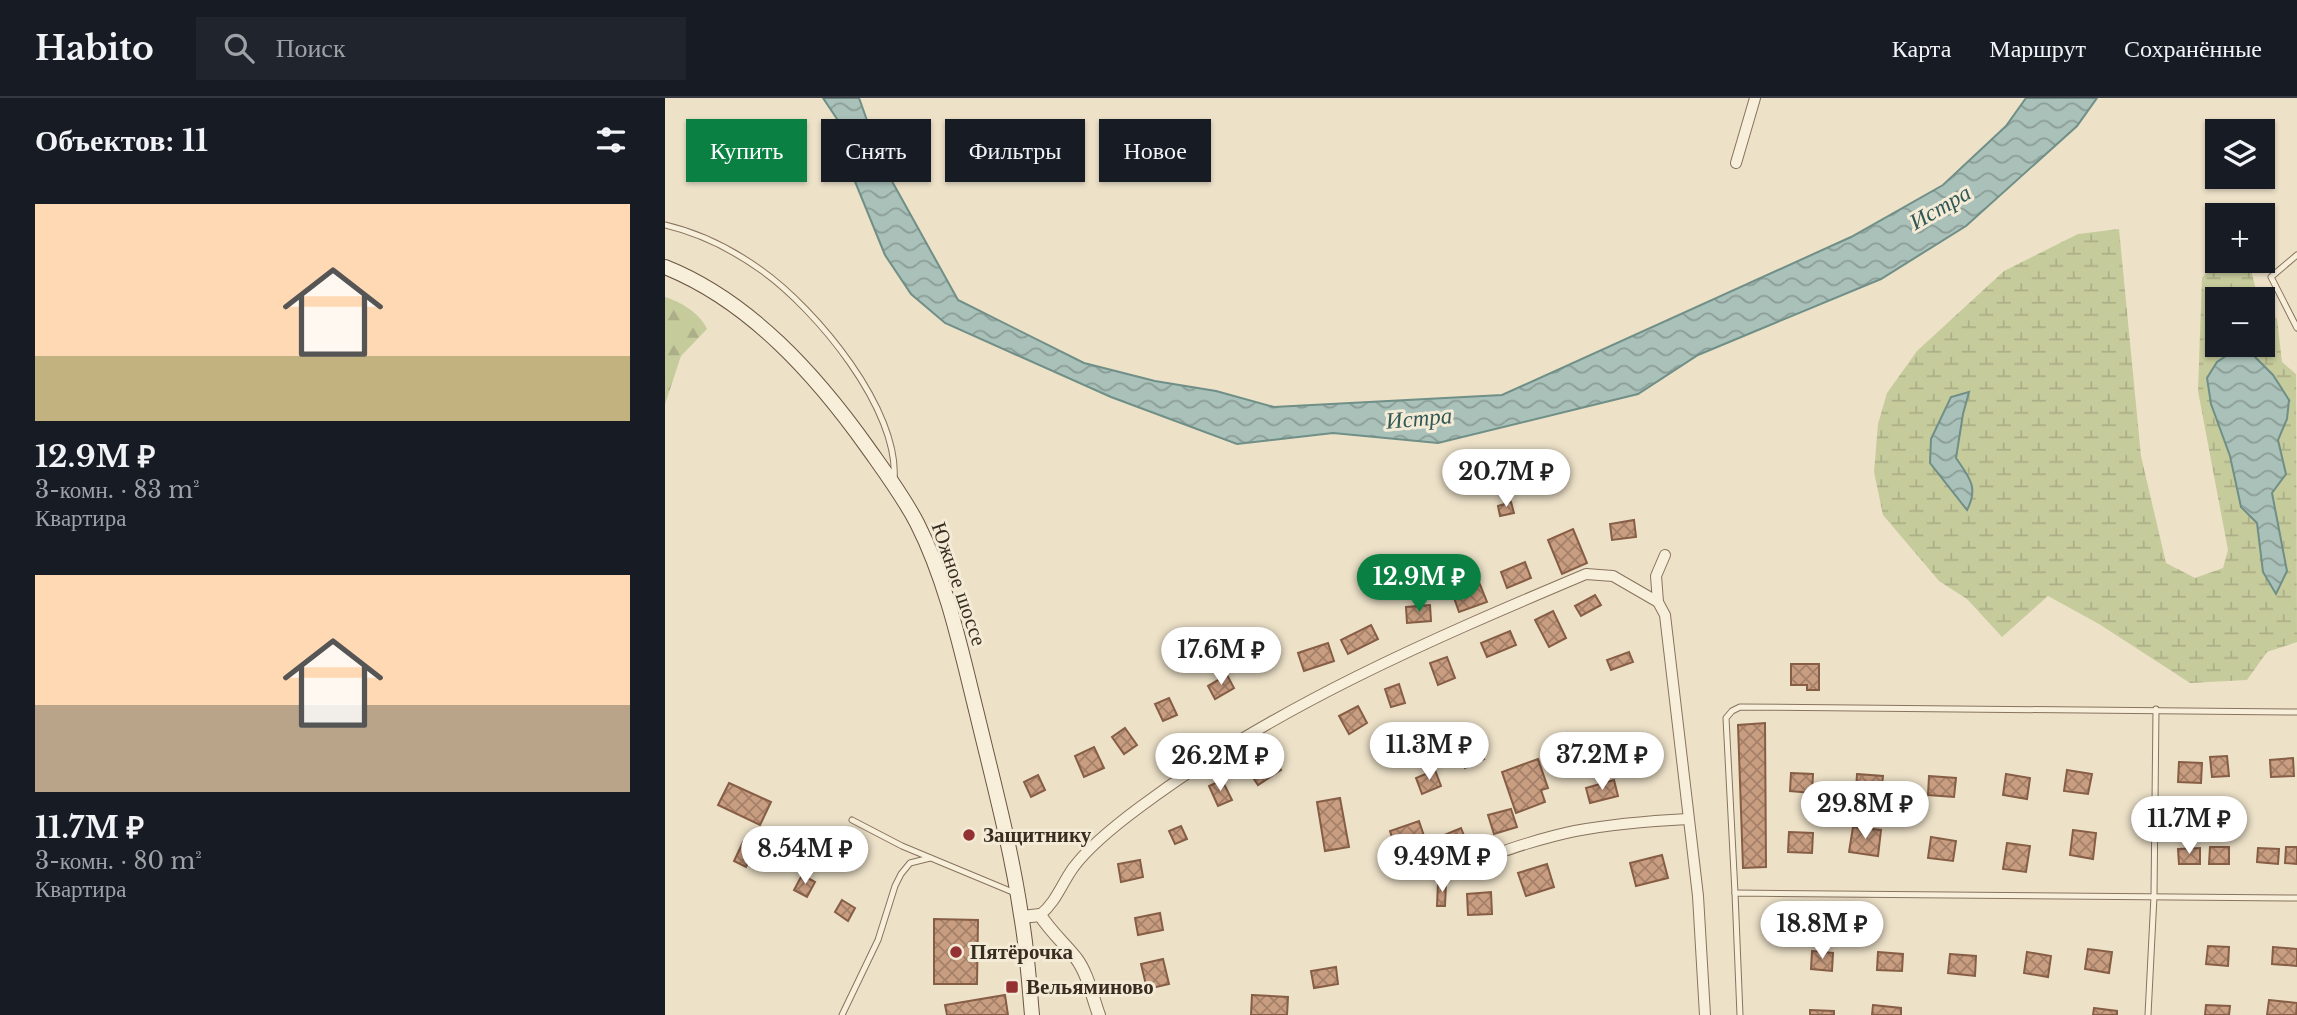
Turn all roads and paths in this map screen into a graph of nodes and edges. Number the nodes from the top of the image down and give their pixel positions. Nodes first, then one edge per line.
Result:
1 (1755, 98) edge
2 (1736, 163) dead end
3 (665, 225) edge
4 (2297, 255) edge
5 (665, 267) edge
6 (2297, 328) edge
7 (894, 483) junction
8 (1665, 555) dead end
9 (1658, 602) junction
10 (2156, 709) junction
11 (2297, 712) edge
12 (1688, 819) junction
13 (852, 820) dead end
14 (902, 845) junction
15 (930, 858) junction
16 (910, 863) junction
17 (1445, 871) dead end
18 (1735, 893) junction
19 (1018, 894) junction
20 (2154, 896) junction
21 (2297, 898) edge
22 (1040, 915) junction
23 (1022, 917) junction
24 (842, 1015) edge
25 (1032, 1015) edge
26 (1099, 1015) edge
27 (1705, 1015) edge
28 (1739, 1015) edge
29 (2148, 1015) edge

1 - 2 street
3 - 7 lane
4 - 6 lane
5 - 7 main road, Южное шоссе
7 - 19 main road, Южное шоссе
8 - 9 street
9 - 12 street
9 - 22 street
10 - 11 lane
10 - 18 lane
10 - 20 lane
12 - 17 street
12 - 27 street
13 - 14 lane
14 - 15 lane
14 - 16 lane
15 - 16 lane
15 - 19 lane
16 - 24 lane
18 - 20 lane
18 - 28 lane
19 - 23 main road, Южное шоссе
20 - 21 lane
20 - 29 lane
22 - 23 street
22 - 26 street
23 - 25 main road, Южное шоссе

